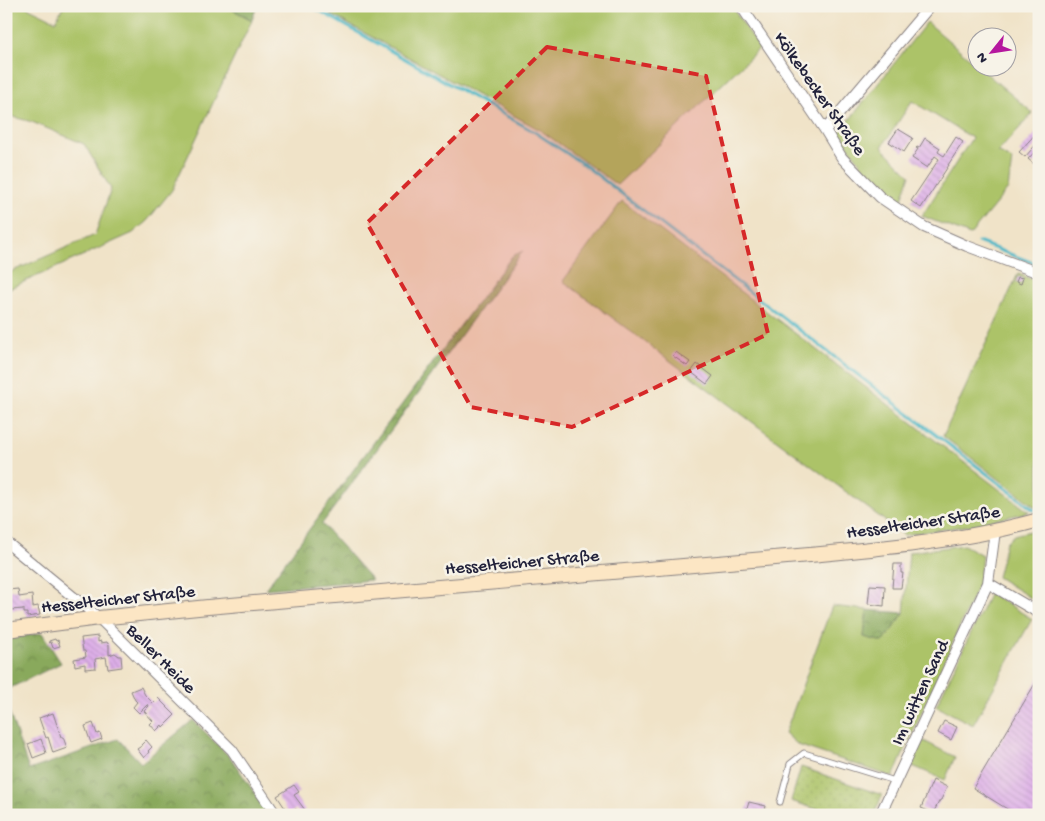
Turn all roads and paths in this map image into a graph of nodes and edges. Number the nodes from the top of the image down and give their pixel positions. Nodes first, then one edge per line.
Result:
1 (741, 6) edge
2 (930, 6) edge
3 (825, 130) junction
4 (1039, 273) edge
5 (1039, 520) edge
6 (995, 531) junction
7 (6, 542) edge
8 (988, 583) junction
9 (1039, 613) edge
10 (99, 618) junction
11 (6, 630) edge
12 (895, 781) junction
13 (780, 802) dead end
14 (276, 815) edge
15 (880, 815) edge

1 - 3 street, Kölkebecker Straße
2 - 3 street
3 - 4 street, Kölkebecker Straße
5 - 6 street, Hesselteicher Straße
6 - 8 street, Im witten Sand
6 - 10 street, Hesselteicher Straße
7 - 10 street, Beller Heide
8 - 9 street
8 - 12 street, Im witten Sand
10 - 11 street, Hesselteicher Straße
10 - 14 street, Beller Heide
12 - 13 lane
12 - 15 street, Im witten Sand

